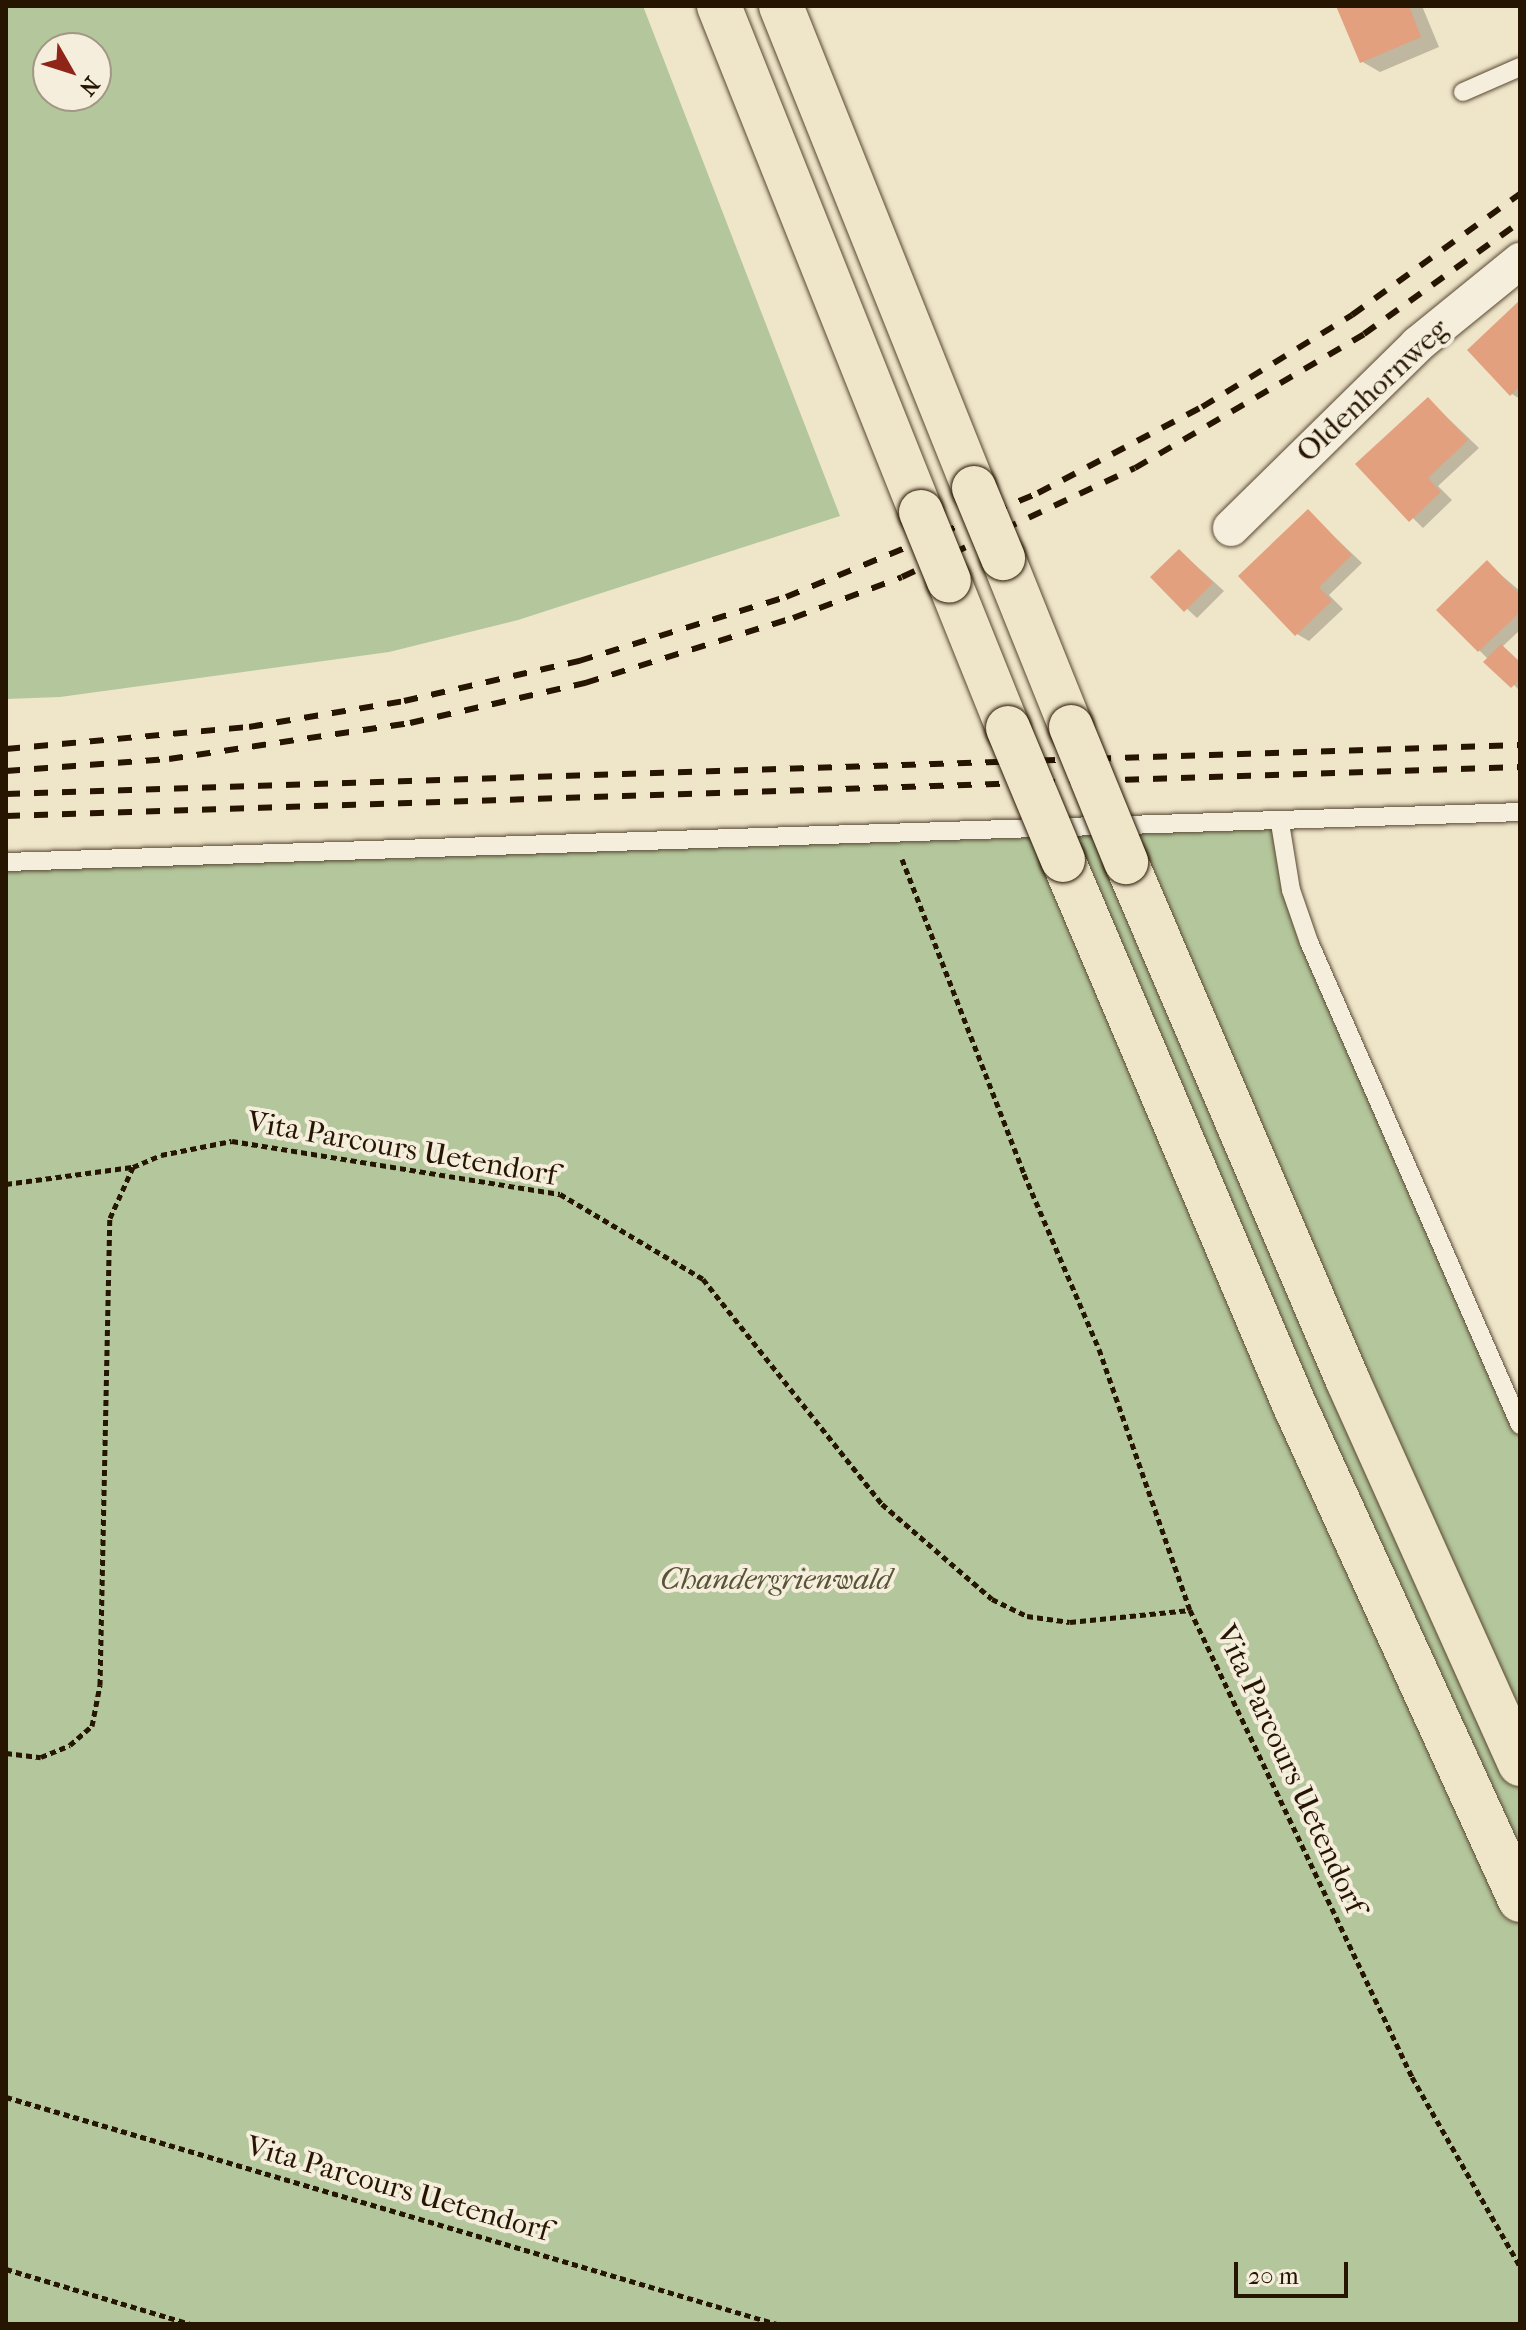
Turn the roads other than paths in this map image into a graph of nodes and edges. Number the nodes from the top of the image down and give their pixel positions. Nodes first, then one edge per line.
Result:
1 (719, 6) edge
2 (781, 6) edge
3 (1520, 67) edge
4 (1463, 92) dead end
5 (1520, 261) edge
6 (1231, 528) dead end
7 (1520, 812) edge
8 (1280, 823) junction
9 (6, 862) edge
10 (1520, 1425) edge
11 (1520, 1764) edge
12 (1520, 1900) edge

1 - 12 highway, bridge
2 - 11 highway, bridge
3 - 4 lane
5 - 6 street, Oldenhornweg
7 - 8 lane
8 - 9 lane
8 - 10 lane

